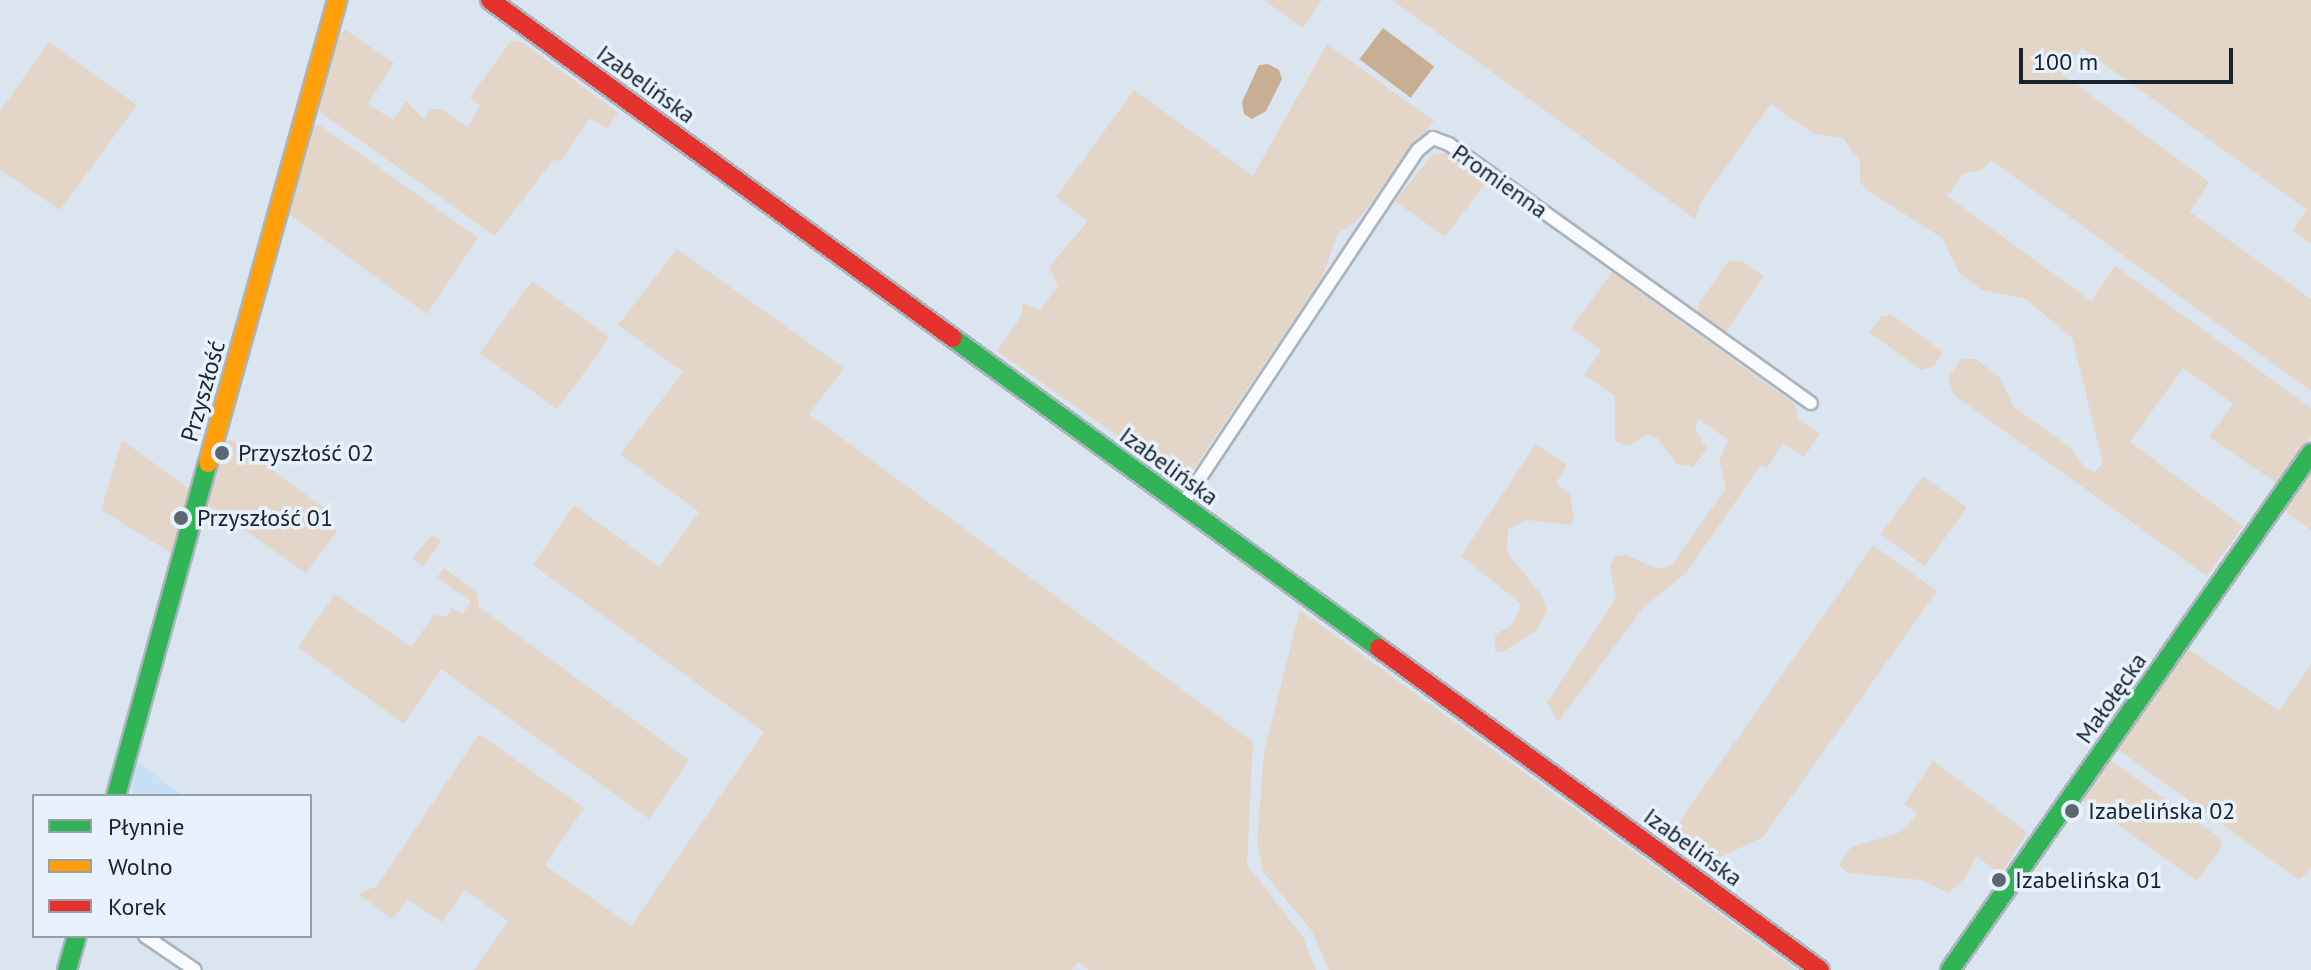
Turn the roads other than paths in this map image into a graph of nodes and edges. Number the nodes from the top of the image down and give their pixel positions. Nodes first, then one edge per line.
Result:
1 (337, 0) edge
2 (496, 2) edge
3 (1811, 403) dead end
4 (2311, 453) edge
5 (1182, 505) junction
6 (117, 794) edge
7 (76, 938) edge
8 (148, 938) edge
9 (67, 970) edge
10 (195, 970) edge
11 (1820, 970) edge
12 (1950, 970) edge

1 - 6 street, Przyszłość
2 - 5 street, Izabelińska
3 - 5 street, Promienna
4 - 12 street, Małołęcka
5 - 11 street, Izabelińska
7 - 9 street
8 - 10 street

